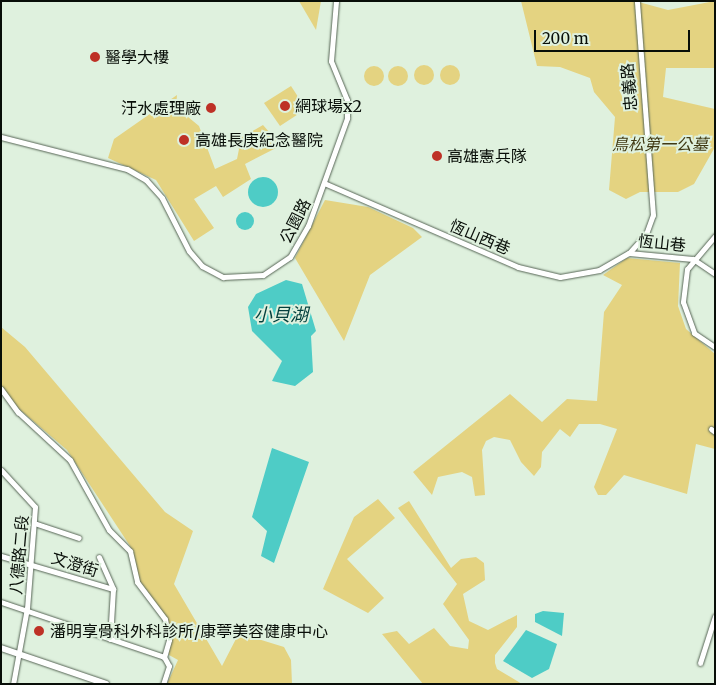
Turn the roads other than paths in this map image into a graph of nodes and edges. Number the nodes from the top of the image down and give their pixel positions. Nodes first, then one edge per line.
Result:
1 (336, 1) edge
2 (637, 1) edge
3 (1, 137) edge
4 (324, 184) junction
5 (715, 236) edge
6 (628, 252) junction
7 (693, 259) junction
8 (715, 274) edge
9 (715, 348) edge
10 (1, 389) edge
11 (3, 396) edge
12 (1, 470) edge
13 (34, 523) junction
14 (79, 538) dead end
15 (1, 556) edge
16 (99, 557) dead end
17 (30, 564) junction
18 (113, 589) junction
19 (1, 602) edge
20 (27, 608) junction
21 (715, 616) edge
22 (110, 640) junction
23 (1, 648) edge
24 (21, 653) junction
25 (164, 657) junction
26 (700, 664) dead end
27 (13, 684) edge
28 (106, 684) edge
29 (163, 684) edge

1 - 4 street, 公園路
2 - 6 street, 忠義路
3 - 4 street, 公園路
4 - 6 street, 恆山西巷
5 - 7 street
6 - 7 street, 恆山巷
7 - 8 street
7 - 9 street
10 - 11 street
11 - 25 street
12 - 13 street, 八德路二段
13 - 14 street
13 - 17 street, 八德路二段
15 - 17 street, 文澄街
16 - 18 street
17 - 18 street, 文澄街
17 - 20 street, 八德路二段
18 - 22 street
19 - 20 street
20 - 22 street
20 - 24 street, 八德路二段
21 - 26 street
22 - 25 street
23 - 24 street
24 - 27 street, 八德路二段
24 - 28 street
25 - 29 street

